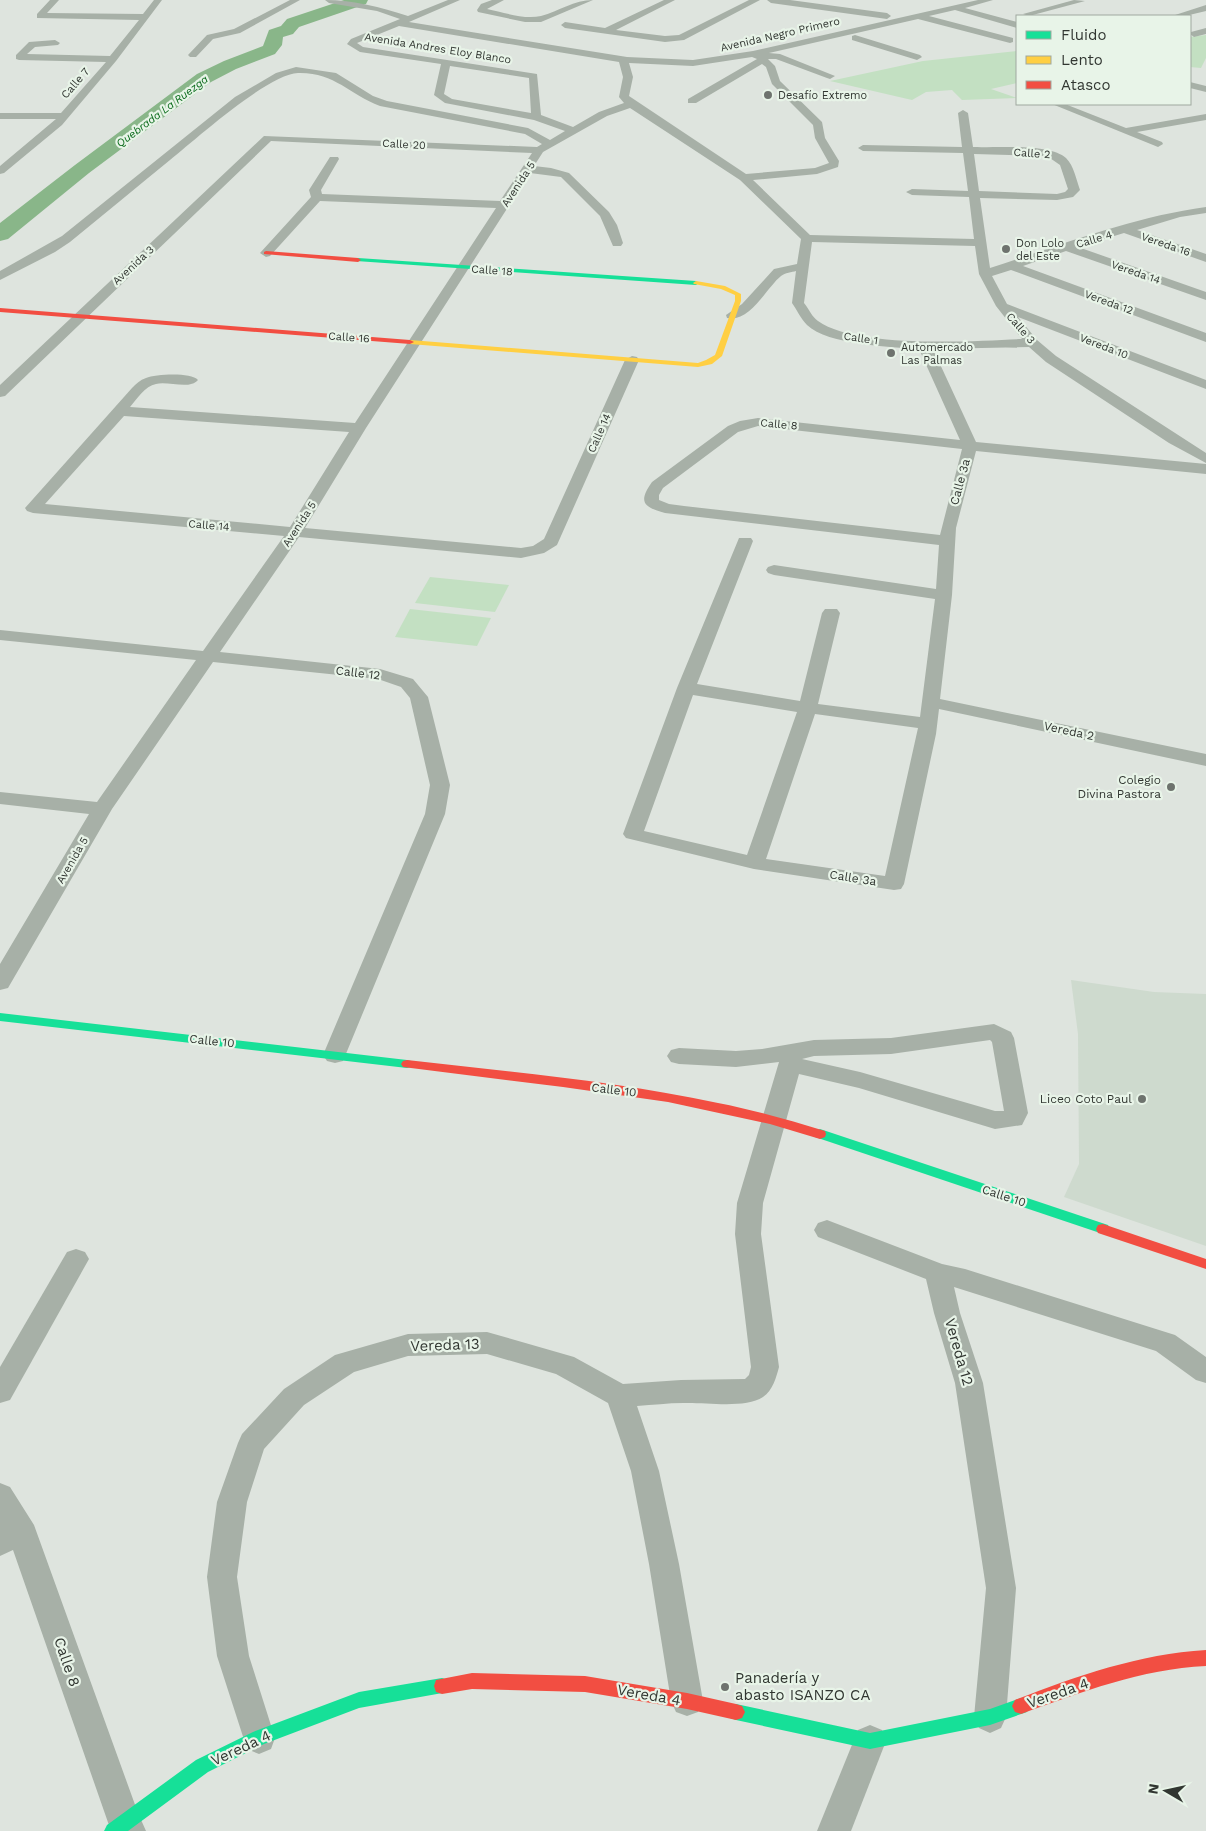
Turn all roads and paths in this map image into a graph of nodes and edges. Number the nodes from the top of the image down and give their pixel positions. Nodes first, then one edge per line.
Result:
1 (55, 0) edge
2 (158, 0) edge
3 (296, 0) edge
4 (329, 0) edge
5 (456, 0) edge
6 (500, 0) edge
7 (589, 0) edge
8 (671, 0) edge
9 (756, 0) edge
10 (771, 0) edge
11 (988, 0) edge
12 (1200, 0) edge
13 (1042, 1) edge
14 (1081, 1) edge
15 (1206, 2) edge
16 (953, 7) junction
17 (1058, 7) junction
18 (1206, 8) edge
19 (1180, 15) edge
20 (912, 16) junction
21 (145, 17) junction
22 (407, 20) junction
23 (934, 20) junction
24 (397, 23) junction
25 (565, 25) dead end
26 (1016, 25) edge
27 (606, 31) junction
28 (1206, 31) edge
29 (1194, 34) dead end
30 (855, 38) junction
31 (1010, 40) dead end
32 (55, 42) dead end
33 (194, 55) dead end
34 (758, 56) junction
35 (777, 56) junction
36 (917, 57) dead end
37 (114, 58) junction
38 (626, 60) junction
39 (446, 62) junction
40 (830, 76) dead end
41 (1191, 85) edge
42 (1206, 89) edge
43 (692, 101) dead end
44 (631, 104) junction
45 (1060, 105) edge
46 (963, 113) dead end
47 (0, 116) edge
48 (63, 116) junction
49 (1206, 117) edge
50 (537, 118) junction
51 (572, 121) junction
52 (1125, 131) junction
53 (268, 138) joint
54 (1158, 144) dead end
55 (544, 147) junction
56 (863, 148) dead end
57 (969, 151) junction
58 (334, 159) dead end
59 (527, 169) junction
60 (0, 171) edge
61 (744, 178) junction
62 (912, 192) dead end
63 (974, 194) junction
64 (317, 197) junction
65 (504, 205) junction
66 (1206, 210) edge
67 (1179, 214) junction
68 (1206, 223) edge
69 (1126, 230) junction
70 (807, 238) junction
71 (617, 243) dead end
72 (982, 243) junction
73 (1065, 247) junction
74 (266, 253) joint
75 (1206, 258) edge
76 (803, 266) junction
77 (1012, 266) junction
78 (464, 268) junction
79 (984, 274) junction
80 (0, 276) edge
81 (1206, 296) edge
82 (1002, 306) junction
83 (0, 310) edge
84 (732, 315) junction
85 (78, 317) junction
86 (1206, 338) edge
87 (416, 342) junction
88 (1032, 343) junction
89 (924, 344) junction
90 (632, 360) junction
91 (191, 380) dead end
92 (1206, 385) edge
93 (0, 394) edge
94 (120, 411) junction
95 (359, 428) junction
96 (970, 446) junction
97 (1206, 459) edge
98 (1206, 468) edge
99 (294, 533) junction
100 (745, 541) dead end
101 (946, 541) junction
102 (774, 570) dead end
103 (944, 595) junction
104 (830, 613) dead end
105 (0, 635) edge
106 (206, 657) junction
107 (686, 688) junction
108 (931, 702) junction
109 (808, 708) junction
110 (928, 724) junction
111 (1206, 760) edge
112 (0, 798) edge
113 (102, 809) junction
114 (754, 863) junction
115 (0, 983) edge
116 (0, 1017) edge
117 (335, 1055) junction
118 (679, 1056) dead end
119 (791, 1058) junction
120 (774, 1119) junction
121 (827, 1230) dead end
122 (76, 1259) dead end
123 (1206, 1264) edge
124 (938, 1273) junction
125 (1206, 1372) edge
126 (0, 1392) edge
127 (620, 1396) junction
128 (0, 1496) edge
129 (9, 1534) edge
130 (1206, 1658) edge
131 (687, 1701) junction
132 (990, 1717) junction
133 (259, 1738) junction
134 (870, 1741) junction
135 (122, 1828) edge
136 (834, 1831) edge

1 - 21 street
2 - 21 street, Calle 7
3 - 33 street
4 - 22 street
5 - 22 street, Avenida Andres Eloy Blanco
6 - 7 street
8 - 27 street
9 - 27 street
10 - 20 street
11 - 16 street, Avenida Negro Primero
12 - 15 street
13 - 17 street
13 - 17 street
14 - 17 street
16 - 20 street, Avenida Negro Primero
16 - 26 street
18 - 19 street
20 - 23 street
20 - 34 street, Avenida Negro Primero
21 - 37 street, Calle 7
22 - 24 street, Avenida Andres Eloy Blanco
23 - 30 street
23 - 31 street
24 - 38 street, Avenida Negro Primero
24 - 39 street, Avenida Andres Eloy Blanco
25 - 27 street
28 - 29 street
30 - 35 street
30 - 36 street
32 - 37 street
34 - 35 street
34 - 38 street, Avenida Negro Primero
34 - 43 street
34 - 61 street
35 - 40 street
37 - 48 street, Calle 7
38 - 44 street
39 - 50 street, Avenida Andres Eloy Blanco
39 - 50 street
41 - 42 street
44 - 51 street, Avenida 5
44 - 61 street
45 - 52 street
46 - 57 street, Calle 3
47 - 48 street
48 - 60 street, Calle 7
49 - 52 street
50 - 51 street
50 - 51 street
51 - 55 street, Avenida 5
52 - 54 street
53 - 55 street, Calle 20
53 - 85 street, Avenida 3
55 - 59 street, Avenida 5
55 - 80 street
56 - 57 street, Calle 2
57 - 63 street, Calle 3
57 - 63 street, Calle 2
58 - 64 street
59 - 65 street, Avenida 5
59 - 71 street
61 - 70 street
62 - 63 street, Calle 2
63 - 72 street, Calle 3
64 - 65 street
64 - 74 street
65 - 78 street, Avenida 5
66 - 67 street, Calle 4
67 - 68 street
67 - 69 street, Calle 4
69 - 73 street, Calle 4
69 - 75 street, Vereda 16
70 - 72 street
70 - 76 street, Calle 1
72 - 79 street, Calle 3
73 - 77 street, Calle 4
73 - 81 street, Vereda 14
74 - 78 street, Calle 18
76 - 84 street
76 - 89 street, Calle 1
77 - 79 street, Calle 4
77 - 86 street, Vereda 12
78 - 84 street, Calle 18
78 - 87 street, Avenida 5
79 - 82 street, Calle 3
82 - 88 street, Calle 3
82 - 92 street, Vereda 10
83 - 85 street, Calle 16
84 - 90 street, Calle 16
85 - 87 street, Calle 16
85 - 93 street, Avenida 3
87 - 90 street, Calle 16
87 - 95 street, Avenida 5
88 - 89 street, Calle 1
88 - 97 street, Calle 3
89 - 96 street, Calle 3a
90 - 99 street, Calle 14
91 - 94 street
94 - 95 street
94 - 99 street, Calle 14
95 - 99 street, Avenida 5
96 - 98 street, Calle 8
96 - 101 street, Calle 3a
96 - 101 street, Calle 8
99 - 106 street, Avenida 5
100 - 107 street, Calle 3a
101 - 103 street, Calle 3a
102 - 103 street
103 - 108 street, Calle 3a
104 - 109 street
105 - 106 street, Calle 12
106 - 113 street, Avenida 5
106 - 117 street, Calle 12
107 - 109 street
107 - 114 street, Calle 3a
108 - 110 street, Calle 3a
108 - 111 street, Vereda 2
109 - 110 street
109 - 114 street
110 - 114 street, Calle 3a
112 - 113 street
113 - 115 street, Avenida 5
116 - 117 street, Calle 10
117 - 120 street, Calle 10
118 - 119 street
119 - 119 street
119 - 120 street
120 - 123 street, Calle 10
120 - 127 street
121 - 124 street
122 - 126 street
124 - 125 street
124 - 132 street, Vereda 12
127 - 131 street
127 - 133 street, Vereda 13
128 - 129 street, Calle 8
129 - 135 street, Calle 8
130 - 132 street, Vereda 4
131 - 133 street, Vereda 4
131 - 134 street, Vereda 4
132 - 134 street, Vereda 4
133 - 135 street, Vereda 4
134 - 136 street

